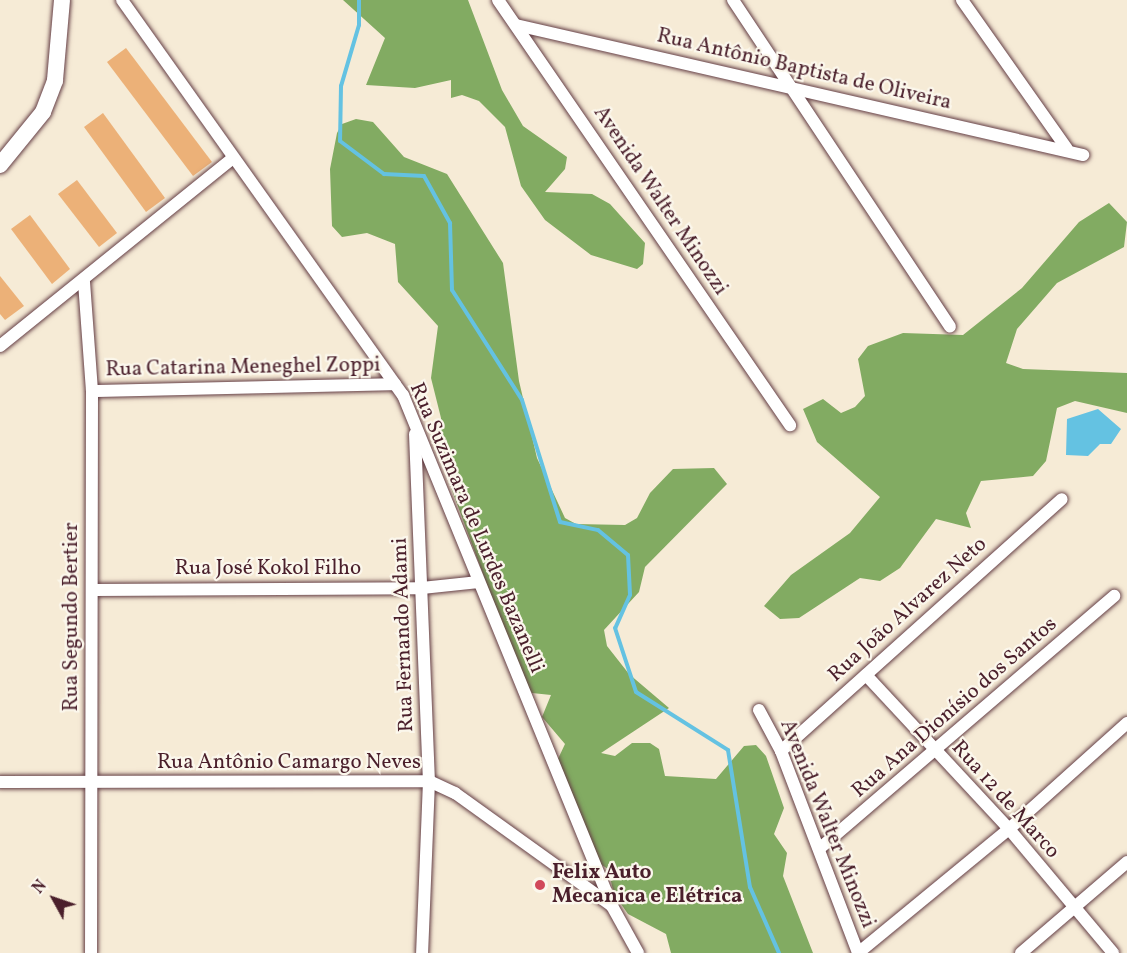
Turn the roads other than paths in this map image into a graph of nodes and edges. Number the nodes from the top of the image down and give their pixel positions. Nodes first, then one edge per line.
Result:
1 (63, 0) edge
2 (122, 0) edge
3 (498, 0) edge
4 (733, 0) edge
5 (962, 0) edge
6 (516, 25) junction
7 (792, 88) junction
8 (1067, 148) junction
9 (1083, 155) dead end
10 (232, 159) junction
11 (0, 165) edge
12 (84, 282) junction
13 (951, 327) dead end
14 (1, 343) edge
15 (395, 384) junction
16 (92, 391) junction
17 (414, 424) junction
18 (790, 424) dead end
19 (1062, 499) dead end
20 (479, 582) junction
21 (422, 588) junction
22 (93, 590) junction
23 (1114, 596) dead end
24 (866, 675) junction
25 (759, 710) dead end
26 (1127, 723) edge
27 (781, 751) junction
28 (937, 752) junction
29 (429, 781) junction
30 (0, 782) edge
31 (90, 784) junction
32 (1009, 830) junction
33 (819, 849) junction
34 (1127, 862) edge
35 (612, 906) junction
36 (1073, 907) junction
37 (91, 953) edge
38 (422, 953) edge
39 (638, 953) edge
40 (858, 953) edge
41 (1021, 953) edge
42 (1113, 953) edge

1 - 11 street
2 - 10 street, Rua Suzimara de Lurdes Bazanelli
3 - 6 street, Avenida Walter Minozzi
4 - 7 street
5 - 8 street
6 - 7 street, Rua Antônio Baptista de Oliveira
6 - 18 street, Avenida Walter Minozzi
7 - 8 street, Rua Antônio Baptista de Oliveira
7 - 13 street
8 - 9 street, Rua Antônio Baptista de Oliveira
10 - 12 street
10 - 15 street, Rua Suzimara de Lurdes Bazanelli
12 - 14 street
12 - 16 street, Rua Segundo Bertier
15 - 16 street, Rua Catarina Meneghel Zoppi
15 - 17 street, Rua Suzimara de Lurdes Bazanelli
16 - 22 street, Rua Segundo Bertier
17 - 20 street, Rua Suzimara de Lurdes Bazanelli
17 - 21 street, Rua Fernando Adami
19 - 24 street, Rua João Alvarez Neto
20 - 21 street, Rua José Kokol Filho
20 - 35 street, Rua Suzimara de Lurdes Bazanelli
21 - 22 street, Rua José Kokol Filho
21 - 29 street, Rua Fernando Adami
22 - 31 street, Rua Segundo Bertier
23 - 28 street, Rua Ana Dionísio dos Santos
24 - 27 street, Rua João Alvarez Neto
24 - 28 street, Rua 12 de Marco
25 - 27 street, Avenida Walter Minozzi
26 - 32 street
27 - 33 street, Avenida Walter Minozzi
28 - 32 street, Rua 12 de Marco
28 - 33 street, Rua Ana Dionísio dos Santos
29 - 31 street, Rua Antônio Camargo Neves
29 - 35 street, Rua Antônio Camargo Neves
29 - 38 street, Rua Fernando Adami
30 - 31 street, Rua Antônio Camargo Neves
31 - 37 street, Rua Segundo Bertier
32 - 36 street, Rua 12 de Marco
32 - 40 street
33 - 40 street, Avenida Walter Minozzi
34 - 36 street
35 - 39 street, Rua Suzimara de Lurdes Bazanelli
36 - 41 street
36 - 42 street, Rua 12 de Marco

